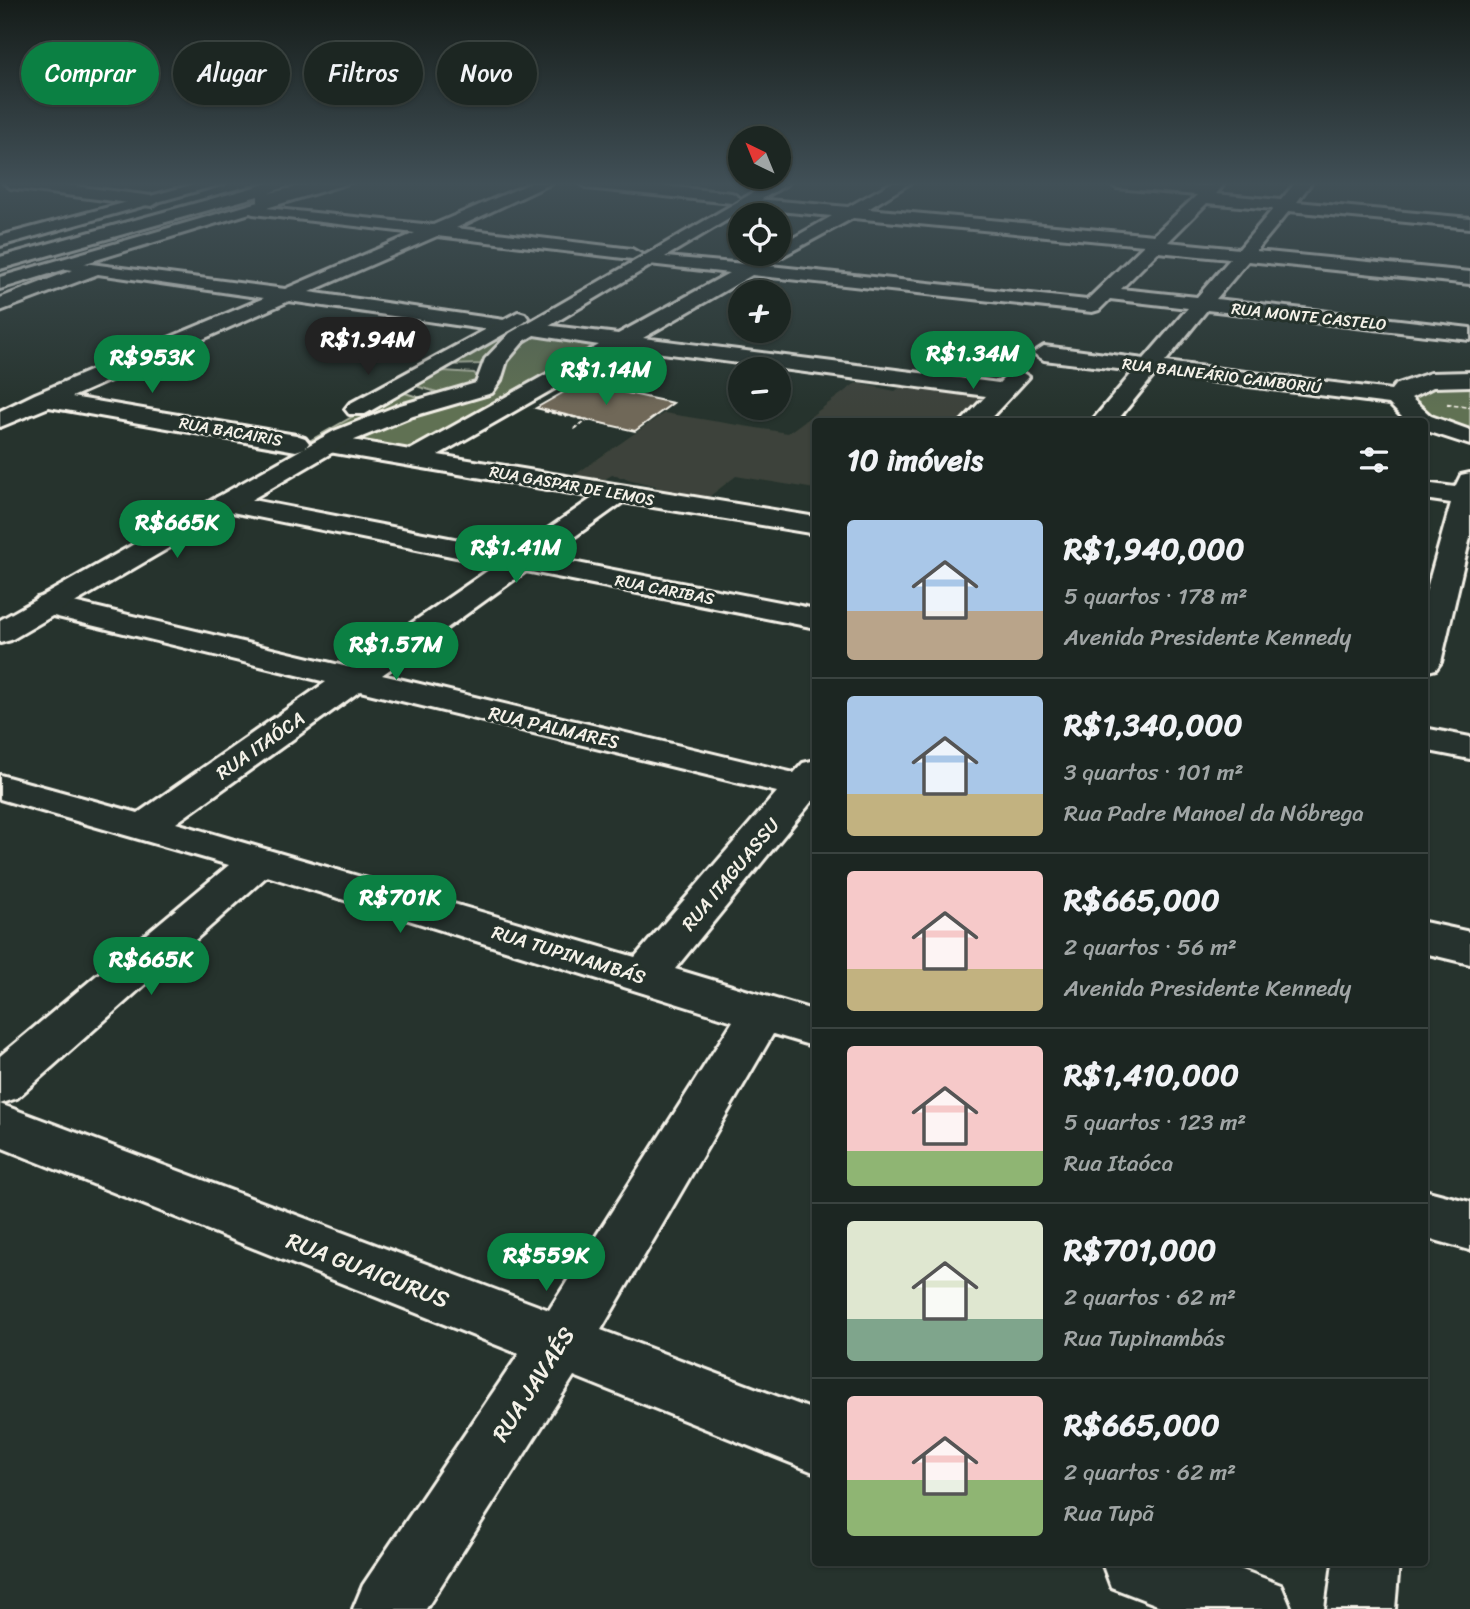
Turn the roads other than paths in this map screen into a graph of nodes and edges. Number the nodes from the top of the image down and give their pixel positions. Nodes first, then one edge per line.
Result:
1 (18, 258) edge
2 (87, 258) edge
3 (374, 258) edge
4 (636, 258) edge
5 (637, 258) edge
6 (656, 258) edge
7 (1142, 258) edge
8 (1238, 258) edge
9 (1272, 258) edge
10 (0, 263) edge
11 (67, 264) junction
12 (755, 266) edge
13 (96, 268) junction
14 (748, 270) junction
15 (1470, 278) edge
16 (0, 283) edge
17 (288, 295) junction
18 (1099, 300) junction
19 (1200, 304) junction
20 (0, 305) edge
21 (504, 326) junction
22 (528, 329) junction
23 (1470, 334) edge
24 (618, 341) junction
25 (1044, 352) junction
26 (1149, 366) junction
27 (415, 376) junction
28 (491, 376) junction
29 (1470, 379) edge
30 (0, 391) edge
31 (1004, 391) junction
32 (456, 397) junction
33 (1399, 397) junction
34 (47, 399) junction
35 (977, 418) edge
36 (1106, 418) edge
37 (1418, 418) edge
38 (0, 420) edge
39 (1428, 423) edge
40 (1470, 438) edge
41 (296, 443) junction
42 (328, 444) junction
43 (414, 458) junction
44 (1428, 491) edge
45 (1469, 492) edge
46 (617, 493) junction
47 (227, 503) junction
48 (812, 525) edge
49 (521, 561) junction
50 (1434, 586) edge
51 (48, 605) junction
52 (0, 609) edge
53 (812, 618) edge
54 (1428, 632) edge
55 (0, 633) edge
56 (354, 679) junction
57 (1428, 740) edge
58 (1470, 748) edge
59 (811, 782) edge
60 (0, 787) edge
61 (143, 828) junction
62 (260, 860) junction
63 (1428, 938) edge
64 (1470, 948) edge
65 (644, 977) junction
66 (762, 1013) junction
67 (812, 1028) edge
68 (0, 1083) edge
69 (0, 1125) edge
70 (1428, 1214) edge
71 (1470, 1226) edge
72 (560, 1345) junction
73 (812, 1440) edge
74 (1143, 1566) edge
75 (1366, 1566) edge
76 (387, 1609) edge
77 (1257, 1609) edge
78 (1361, 1609) edge

1 - 10 main road
2 - 11 main road
3 - 17 main road
4 - 21 main road
5 - 22 main road
6 - 14 main road, RUA MONTE CASTELO
7 - 18 main road
8 - 19 main road
9 - 15 main road
11 - 13 main road
11 - 16 main road
12 - 14 main road
13 - 17 main road
13 - 20 main road
14 - 18 main road, RUA MONTE CASTELO
14 - 24 main road
17 - 21 main road
17 - 34 main road
18 - 19 main road, RUA MONTE CASTELO
18 - 25 main road
19 - 23 main road, RUA MONTE CASTELO
19 - 26 main road
21 - 27 main road
22 - 24 main road
22 - 28 main road
24 - 31 main road
24 - 43 main road
25 - 26 main road, RUA BALNEÁRIO CAMBORIÚ
25 - 31 main road
26 - 33 main road, RUA BALNEÁRIO CAMBORIÚ
26 - 36 main road
27 - 28 main road
27 - 32 main road
27 - 41 main road
28 - 32 main road
29 - 33 main road
30 - 34 main road, RUA BACAIRIS
31 - 35 main road
32 - 42 main road
33 - 37 main road
34 - 38 main road
34 - 41 main road, RUA BACAIRIS
39 - 40 main road
41 - 52 main road
42 - 43 main road, RUA GASPAR DE LEMOS
42 - 47 main road
43 - 46 main road, RUA GASPAR DE LEMOS
44 - 45 main road
45 - 50 main road
46 - 48 main road, RUA GASPAR DE LEMOS
46 - 49 main road, RUA ITAÓCA
47 - 49 main road, RUA CARIBAS
47 - 51 main road
49 - 53 main road, RUA CARIBAS
49 - 56 main road, RUA ITAÓCA
50 - 54 main road
51 - 55 main road
51 - 56 main road, RUA PALMARES
56 - 59 main road, RUA PALMARES
56 - 61 main road, RUA ITAÓCA
57 - 58 main road
59 - 65 main road, RUA ITAGUASSU
60 - 61 main road, RUA TUPINAMBÁS
61 - 62 main road, RUA TUPINAMBÁS
62 - 65 main road, RUA TUPINAMBÁS
62 - 68 main road
63 - 64 main road
65 - 66 main road, RUA TUPINAMBÁS
66 - 67 main road, RUA TUPINAMBÁS
66 - 72 main road, RUA JAVAÉS
69 - 72 main road, RUA GUAICURUS
70 - 71 main road
72 - 73 main road, RUA GUAICURUS
72 - 76 main road, RUA JAVAÉS
74 - 77 main road
75 - 78 main road

